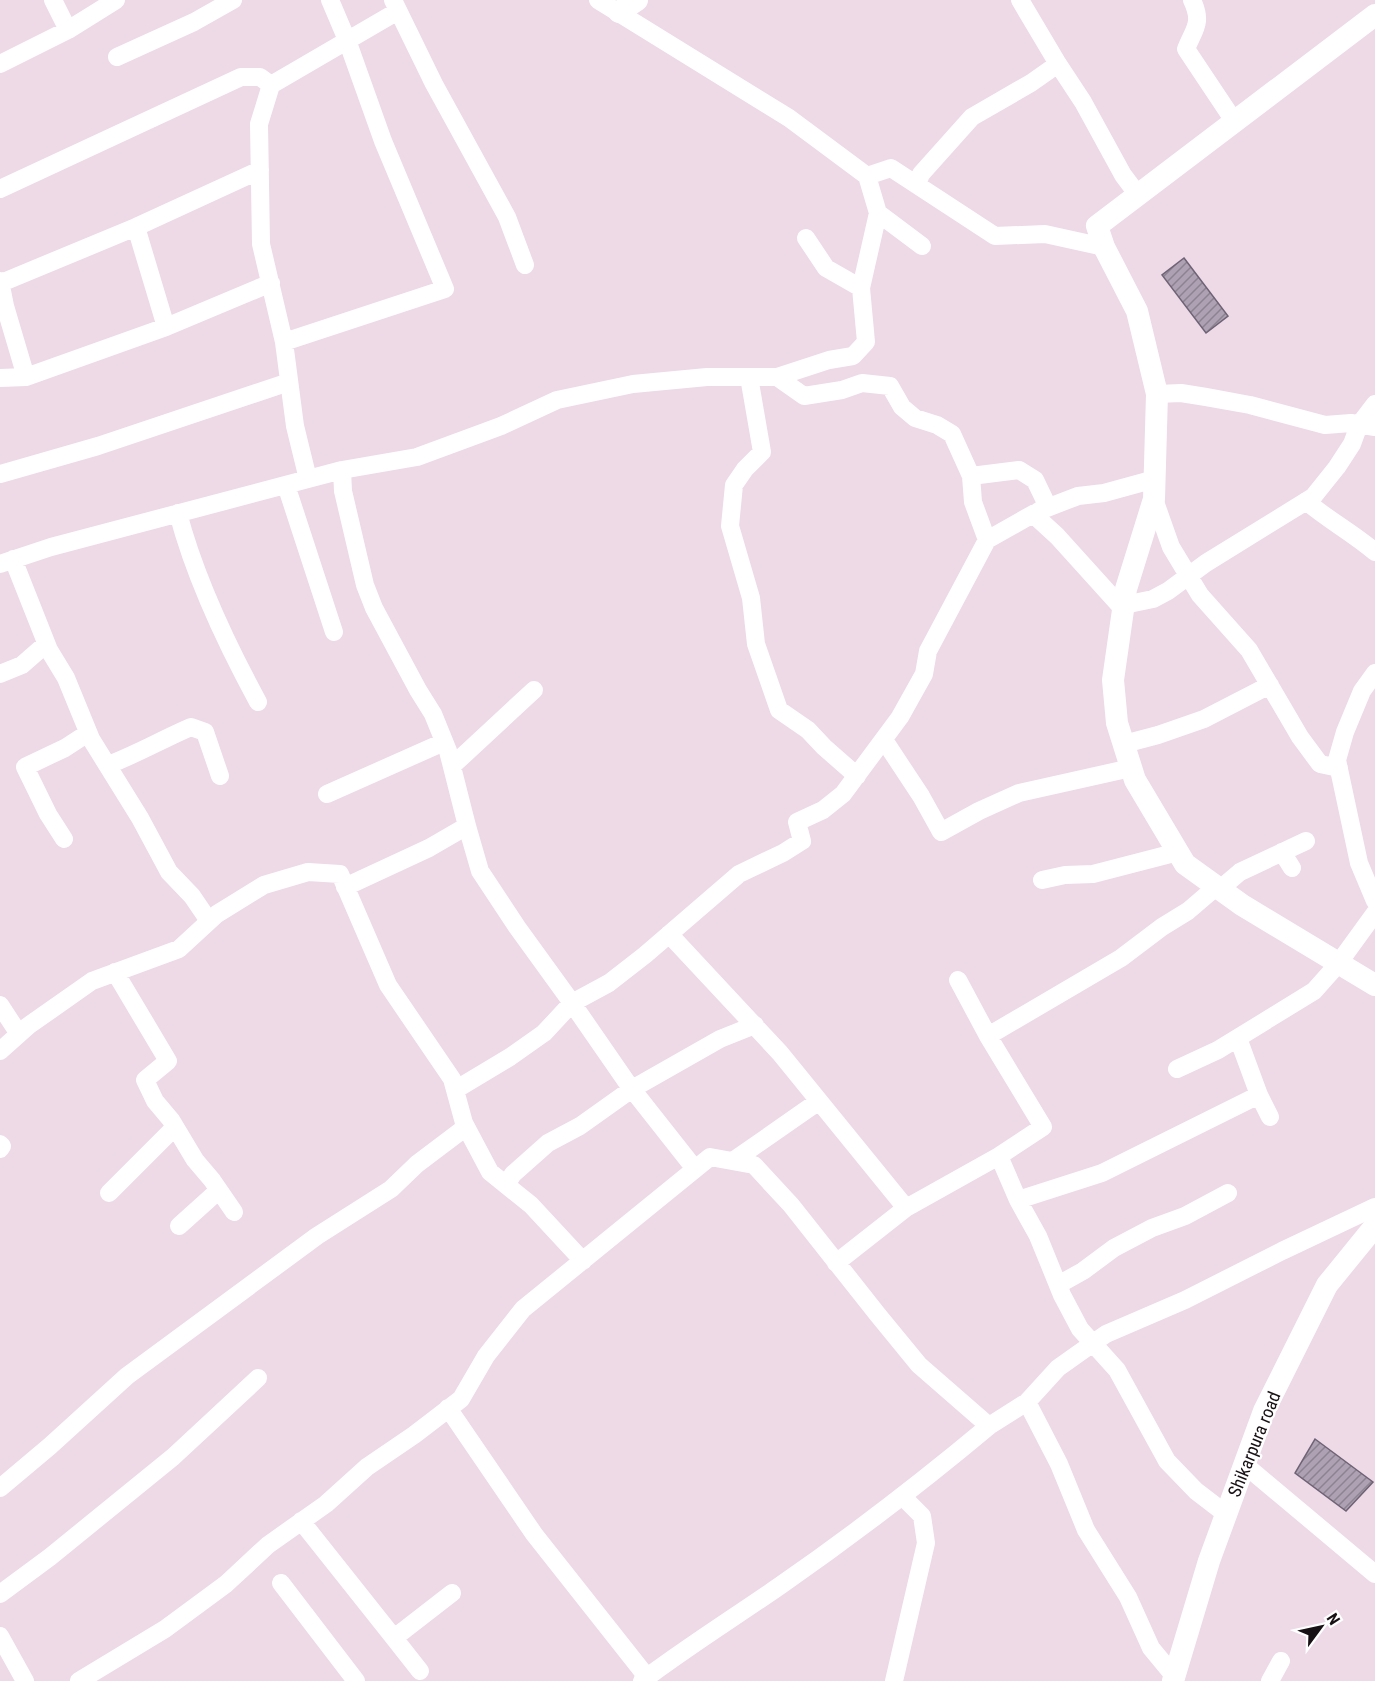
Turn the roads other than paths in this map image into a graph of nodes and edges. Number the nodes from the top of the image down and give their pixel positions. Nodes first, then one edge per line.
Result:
1 (53, 0) edge
2 (116, 0) edge
3 (233, 0) edge
4 (330, 0) edge
5 (598, 0) edge
6 (1020, 0) edge
7 (1192, 0) edge
8 (396, 6) edge
9 (628, 6) edge
10 (1375, 15) edge
11 (68, 30) junction
12 (347, 40) junction
13 (117, 57) dead end
14 (0, 64) edge
15 (1058, 64) junction
16 (271, 86) junction
17 (1234, 121) junction
18 (260, 170) junction
19 (867, 176) junction
20 (917, 185) junction
21 (0, 189) edge
22 (1138, 195) junction
23 (878, 213) junction
24 (135, 227) junction
25 (806, 238) dead end
26 (922, 246) dead end
27 (1104, 247) junction
28 (525, 265) dead end
29 (1, 282) edge
30 (271, 283) junction
31 (861, 288) junction
32 (166, 327) junction
33 (284, 342) junction
34 (26, 377) junction
35 (749, 377) junction
36 (777, 377) junction
37 (0, 378) edge
38 (290, 382) junction
39 (1156, 394) junction
40 (1375, 404) edge
41 (1367, 426) edge
42 (342, 470) junction
43 (0, 474) edge
44 (971, 476) junction
45 (308, 479) junction
46 (286, 484) junction
47 (1154, 489) junction
48 (1306, 501) junction
49 (1041, 510) junction
50 (178, 513) junction
51 (987, 540) junction
52 (1375, 552) edge
53 (7, 562) edge
54 (1188, 575) junction
55 (1123, 607) junction
56 (334, 632) dead end
57 (46, 644) junction
58 (1375, 673) edge
59 (0, 674) edge
60 (1269, 685) junction
61 (534, 690) dead end
62 (258, 702) dead end
63 (88, 733) junction
64 (884, 740) junction
65 (444, 742) junction
66 (1124, 744) junction
67 (108, 765) junction
68 (452, 766) junction
69 (1131, 768) junction
70 (1339, 768) junction
71 (220, 776) dead end
72 (857, 776) junction
73 (327, 794) dead end
74 (467, 826) junction
75 (64, 839) dead end
76 (1306, 840) dead end
77 (1178, 852) junction
78 (1282, 852) junction
79 (1292, 868) dead end
80 (1042, 880) dead end
81 (345, 886) junction
82 (1218, 888) junction
83 (1375, 901) edge
84 (1375, 913) edge
85 (209, 921) junction
86 (669, 934) junction
87 (1338, 964) junction
88 (115, 972) junction
89 (958, 980) dead end
90 (1375, 985) edge
91 (572, 1003) junction
92 (0, 1005) edge
93 (755, 1025) junction
94 (19, 1034) junction
95 (988, 1036) junction
96 (1238, 1038) junction
97 (0, 1051) edge
98 (1177, 1069) dead end
99 (632, 1089) junction
100 (455, 1090) junction
101 (1259, 1095) junction
102 (819, 1101) junction
103 (1270, 1117) dead end
104 (175, 1127) junction
105 (466, 1127) junction
106 (0, 1144) edge
107 (0, 1149) edge
108 (999, 1156) junction
109 (733, 1161) junction
110 (695, 1170) junction
111 (506, 1185) junction
112 (219, 1190) junction
113 (109, 1193) dead end
114 (1228, 1193) dead end
115 (1018, 1200) junction
116 (1375, 1207) edge
117 (906, 1208) junction
118 (234, 1212) dead end
119 (179, 1226) dead end
120 (1375, 1226) edge
121 (583, 1261) junction
122 (836, 1263) junction
123 (1058, 1285) junction
124 (1093, 1343) junction
125 (258, 1378) dead end
126 (1027, 1402) junction
127 (448, 1408) junction
128 (989, 1426) junction
129 (1245, 1465) junction
130 (0, 1488) edge
131 (902, 1496) junction
132 (1226, 1514) junction
133 (301, 1521) junction
134 (1375, 1574) edge
135 (281, 1583) dead end
136 (0, 1593) edge
137 (452, 1593) dead end
138 (0, 1636) edge
139 (394, 1638) junction
140 (1281, 1661) dead end
141 (420, 1671) dead end
142 (644, 1679) edge
143 (1174, 1679) edge
144 (25, 1681) edge
145 (80, 1681) edge
146 (356, 1681) edge
147 (894, 1681) edge
148 (1270, 1681) edge

1 - 11 street
2 - 11 street
3 - 13 street
4 - 12 street
5 - 9 street
6 - 15 street
7 - 17 street
8 - 12 street
8 - 28 street
9 - 19 street
10 - 17 street
11 - 14 street
12 - 16 street
12 - 33 street
15 - 20 street
15 - 22 street
16 - 18 street
16 - 21 street
17 - 22 street
18 - 24 street
18 - 30 street
19 - 20 street
19 - 23 street
20 - 27 street
22 - 27 street
23 - 26 street
23 - 31 street
24 - 29 street
24 - 32 street
25 - 31 street
27 - 39 street
29 - 34 street
30 - 32 street
30 - 33 street
31 - 36 street
32 - 34 street
33 - 38 street
34 - 37 street
35 - 36 street
35 - 42 street
35 - 72 street
36 - 44 street
38 - 43 street
38 - 45 street
39 - 41 street
39 - 47 street
40 - 41 street
41 - 48 street
42 - 45 street
42 - 65 street
44 - 49 street
44 - 51 street
45 - 46 street
46 - 50 street
46 - 56 street
47 - 49 street
47 - 54 street
47 - 55 street
48 - 52 street
48 - 54 street
49 - 51 street
49 - 55 street
50 - 53 street
50 - 62 street
51 - 64 street
53 - 57 street
54 - 55 street
54 - 60 street
55 - 66 street
57 - 59 street
57 - 63 street
58 - 70 street
60 - 66 street
60 - 70 street
61 - 68 street
63 - 67 street
63 - 75 street
64 - 69 street
64 - 72 street
65 - 68 street
65 - 73 street
66 - 69 street
67 - 71 street
67 - 85 street
68 - 74 street
69 - 77 street
70 - 83 street
72 - 86 street
74 - 81 street
74 - 91 street
76 - 78 street
77 - 80 street
77 - 82 street
78 - 79 street
78 - 82 street
81 - 85 street
81 - 100 street
82 - 87 street
82 - 95 street
84 - 87 street
85 - 88 street
86 - 91 street
86 - 93 street
87 - 90 street
87 - 96 street
88 - 94 street
88 - 104 street
89 - 95 street
91 - 99 street
91 - 100 street
92 - 94 street
93 - 99 street
93 - 102 street
94 - 97 street
95 - 108 street
96 - 98 street
96 - 101 street
99 - 110 street
99 - 111 street
100 - 105 street
101 - 103 street
101 - 115 street
102 - 109 street
102 - 117 street
104 - 112 street
104 - 113 street
105 - 111 street
105 - 130 street
106 - 107 street
108 - 115 street
108 - 117 street
109 - 110 street
109 - 122 street
110 - 121 street
111 - 121 street
112 - 118 street
112 - 119 street
114 - 123 street
115 - 123 street
116 - 124 street
117 - 122 street
120 - 129 street, Shikarpura road
121 - 127 street
122 - 128 street
123 - 124 street
124 - 126 street
124 - 132 street
125 - 136 street
126 - 128 street
126 - 143 street
127 - 133 street
127 - 142 street
128 - 131 street
129 - 132 street, Shikarpura road
129 - 134 street
131 - 142 street
131 - 147 street
132 - 143 street, Shikarpura road
133 - 139 street
133 - 145 street
135 - 146 street
137 - 139 street
138 - 144 street
139 - 141 street
140 - 148 street

